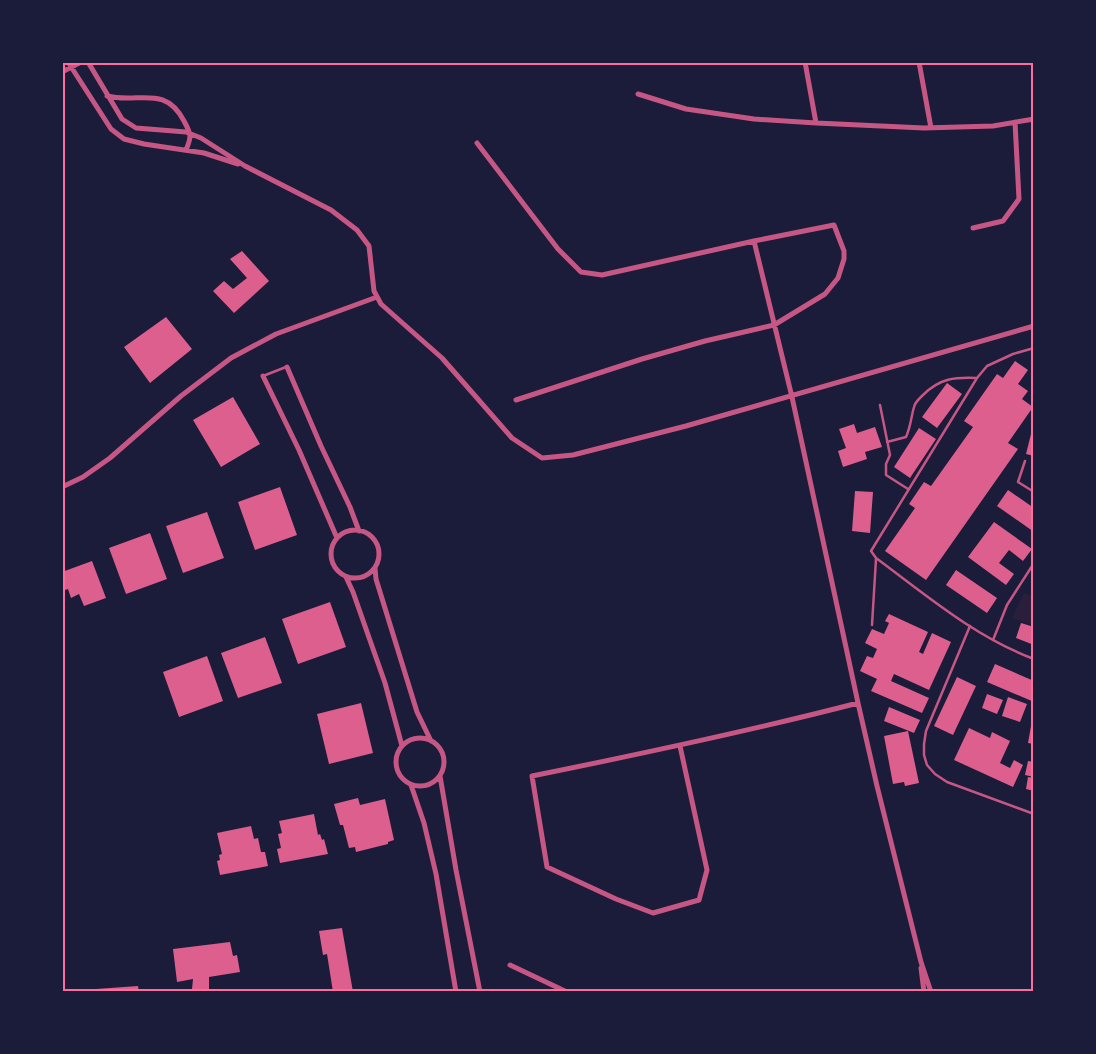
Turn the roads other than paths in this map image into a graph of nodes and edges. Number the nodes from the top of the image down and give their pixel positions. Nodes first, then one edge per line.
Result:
1 (80, 62) edge
2 (88, 62) edge
3 (805, 62) edge
4 (919, 62) edge
5 (69, 65) edge
6 (62, 72) edge
7 (638, 94) dead end
8 (108, 96) junction
9 (1034, 118) edge
10 (1015, 122) junction
11 (816, 123) junction
12 (931, 128) junction
13 (191, 134) junction
14 (477, 143) dead end
15 (186, 150) junction
16 (246, 166) junction
17 (972, 228) dead end
18 (754, 241) junction
19 (377, 297) junction
20 (774, 325) junction
21 (1034, 326) edge
22 (1034, 348) edge
23 (287, 367) joint
24 (263, 376) joint
25 (977, 378) junction
26 (792, 397) junction
27 (516, 400) dead end
28 (880, 405) dead end
29 (887, 442) junction
30 (1025, 461) dead end
31 (62, 487) edge
32 (908, 489) junction
33 (1034, 492) edge
34 (359, 531) junction
35 (337, 538) junction
36 (876, 558) junction
37 (1034, 563) edge
38 (375, 568) junction
39 (346, 577) junction
40 (872, 625) dead end
41 (970, 626) junction
42 (993, 640) junction
43 (1034, 659) edge
44 (858, 703) junction
45 (431, 741) junction
46 (402, 746) junction
47 (680, 746) junction
48 (440, 776) junction
49 (411, 785) junction
50 (1034, 814) edge
51 (921, 962) junction
52 (510, 965) dead end
53 (456, 992) edge
54 (480, 992) edge
55 (568, 992) edge
56 (924, 992) edge
57 (931, 992) edge

1 - 5 street
2 - 8 street
3 - 11 street
4 - 12 street
5 - 6 street
5 - 15 street
7 - 11 street
8 - 13 street
8 - 13 street
9 - 10 street
10 - 12 street
10 - 17 street
11 - 12 street
13 - 15 street
13 - 16 street
14 - 18 street
15 - 16 street
16 - 19 street
18 - 20 street
18 - 20 street
19 - 26 street
19 - 31 street
20 - 26 street
20 - 27 street
21 - 26 street
22 - 25 lane
23 - 24 lane
23 - 34 street
24 - 35 street
25 - 29 lane
25 - 32 lane
26 - 44 street
28 - 29 lane
29 - 32 lane
30 - 33 lane
32 - 36 lane
34 - 35 street
34 - 38 street
35 - 39 street
36 - 40 lane
36 - 41 lane
37 - 42 lane
38 - 39 street
38 - 45 street
39 - 46 street
41 - 42 lane
41 - 50 lane
42 - 43 lane
44 - 47 street
44 - 51 street
45 - 46 street
45 - 48 street
46 - 49 street
47 - 47 street
48 - 49 street
48 - 54 street
49 - 53 street
51 - 56 street
51 - 57 street
52 - 55 street

